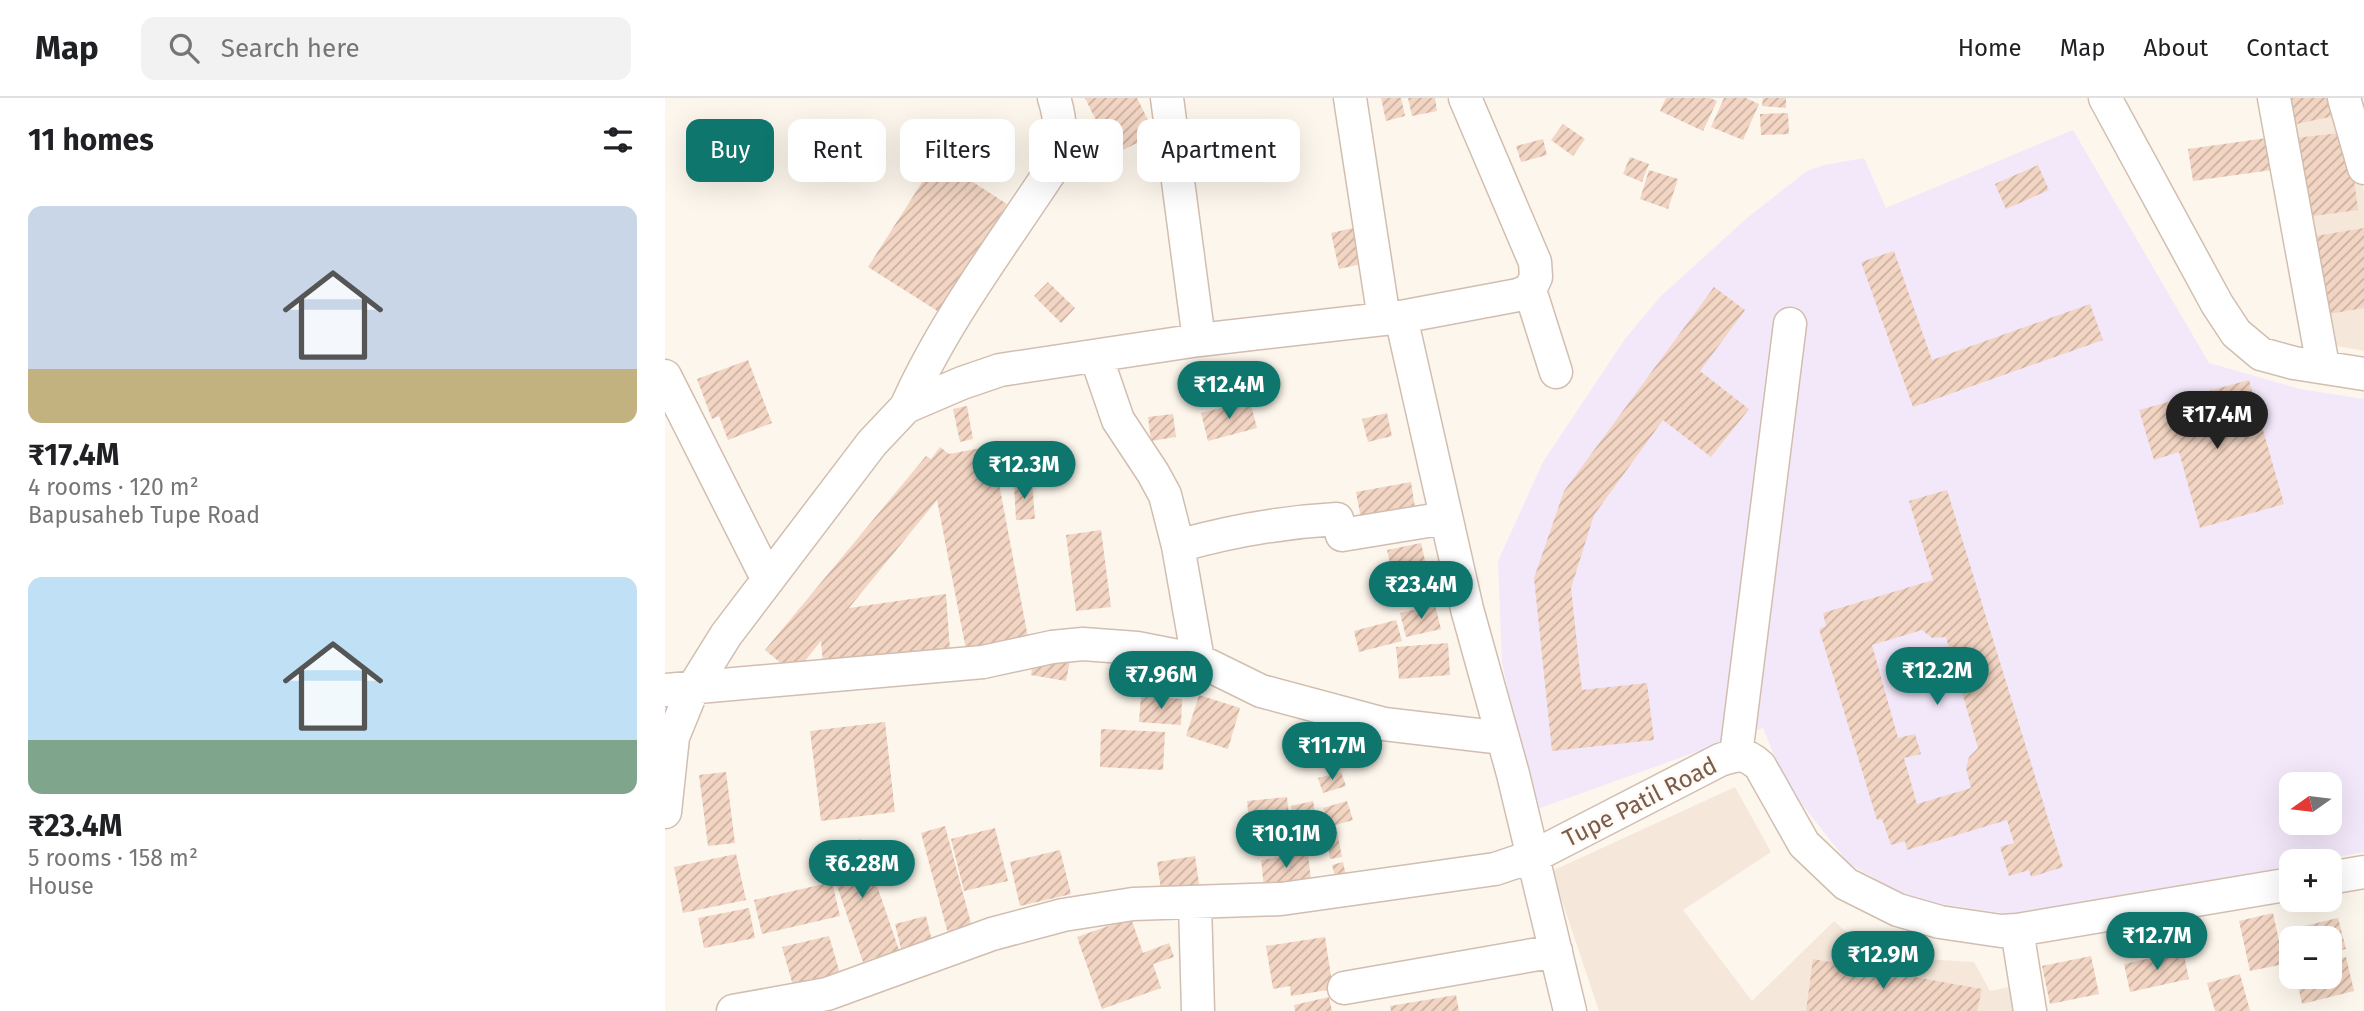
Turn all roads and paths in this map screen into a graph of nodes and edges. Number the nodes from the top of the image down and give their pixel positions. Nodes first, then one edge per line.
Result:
1 (1054, 98) edge
2 (1167, 98) edge
3 (1350, 98) edge
4 (1465, 98) edge
5 (2105, 98) edge
6 (2274, 98) edge
7 (2344, 98) edge
8 (2364, 168) edge
9 (1530, 290) junction
10 (1392, 318) junction
11 (1790, 324) dead end
12 (1199, 340) junction
13 (1095, 356) junction
14 (2322, 366) junction
15 (1556, 372) dead end
16 (2364, 374) edge
17 (665, 376) edge
18 (907, 407) junction
19 (1445, 518) junction
20 (1178, 546) junction
21 (768, 580) junction
22 (1198, 660) junction
23 (679, 689) edge
24 (1503, 738) junction
25 (1736, 755) junction
26 (665, 812) edge
27 (1534, 856) junction
28 (2364, 872) edge
29 (2342, 876) edge
30 (2279, 886) edge
31 (1195, 903) junction
32 (2009, 931) junction
33 (1556, 951) junction
34 (1344, 988) dead end
35 (733, 1011) edge
36 (1198, 1011) edge
37 (1570, 1011) edge
38 (2017, 1011) edge
39 (2030, 1011) edge

1 - 18 street
2 - 12 street
3 - 10 street
4 - 9 street
5 - 14 street
6 - 14 street
7 - 8 street
9 - 10 street
9 - 15 street
10 - 12 street
10 - 19 street
11 - 25 street
12 - 13 street
13 - 18 street
13 - 20 street
14 - 16 street
17 - 21 street
18 - 21 street
19 - 20 street
19 - 24 street
20 - 22 street
21 - 23 street
22 - 23 street
22 - 24 street
23 - 26 street
24 - 27 street
25 - 27 street, Tupe Patil Road
25 - 32 street, Tupe Patil Road
27 - 31 street
27 - 33 street, Tupe Patil Road
28 - 29 street
30 - 32 street, Tupe Patil Road
31 - 35 street
31 - 36 street
32 - 38 street
32 - 39 street
33 - 34 street
33 - 37 street, Tupe Patil Road

